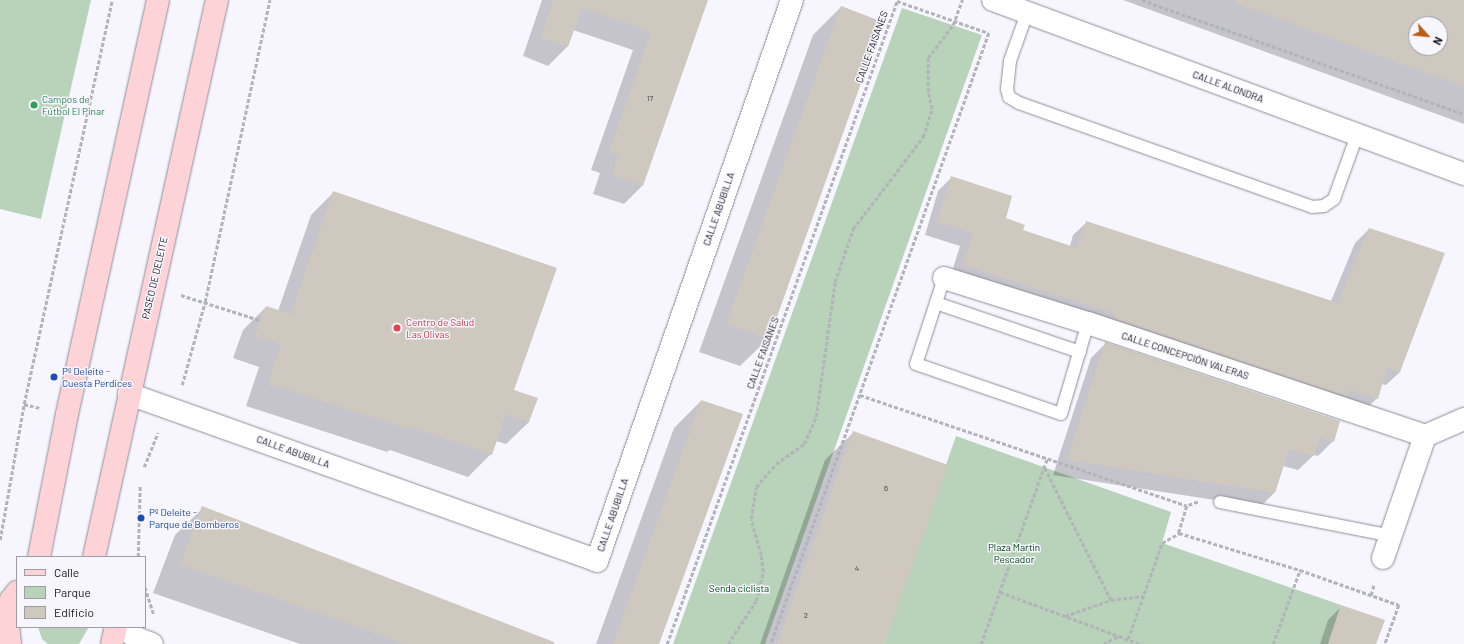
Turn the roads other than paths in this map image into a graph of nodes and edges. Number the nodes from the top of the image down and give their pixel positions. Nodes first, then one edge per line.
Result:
1 (158, 0) edge
2 (217, 0) edge
3 (792, 0) edge
4 (992, 0) edge
5 (1027, 13) junction
6 (1357, 135) junction
7 (1464, 174) edge
8 (944, 278) joint
9 (936, 303) junction
10 (1088, 323) junction
11 (1080, 352) junction
12 (129, 394) junction
13 (1464, 419) edge
14 (1425, 436) junction
15 (1220, 502) road end
16 (1391, 536) junction
17 (39, 556) edge
18 (94, 556) edge
19 (1384, 558) dead end
20 (9, 597) edge
21 (116, 628) edge
22 (124, 628) edge
23 (10, 644) edge
24 (112, 644) edge
25 (152, 644) edge

1 - 17 main road
2 - 12 main road, PASEO DE DELEITE
3 - 12 street, CALLE ABUBILLA
4 - 5 street, CALLE ALONDRA
5 - 6 street, CALLE ALONDRA
5 - 6 lane
6 - 7 street, CALLE ALONDRA
8 - 9 lane
8 - 10 street, CALLE CONCEPCIÓN VALERAS
9 - 11 lane
9 - 11 lane
10 - 11 lane
10 - 14 street, CALLE CONCEPCIÓN VALERAS
12 - 18 main road, PASEO DE DELEITE
13 - 14 street
14 - 16 street
15 - 16 lane
16 - 19 street
20 - 23 main road
21 - 24 main road
22 - 25 street

